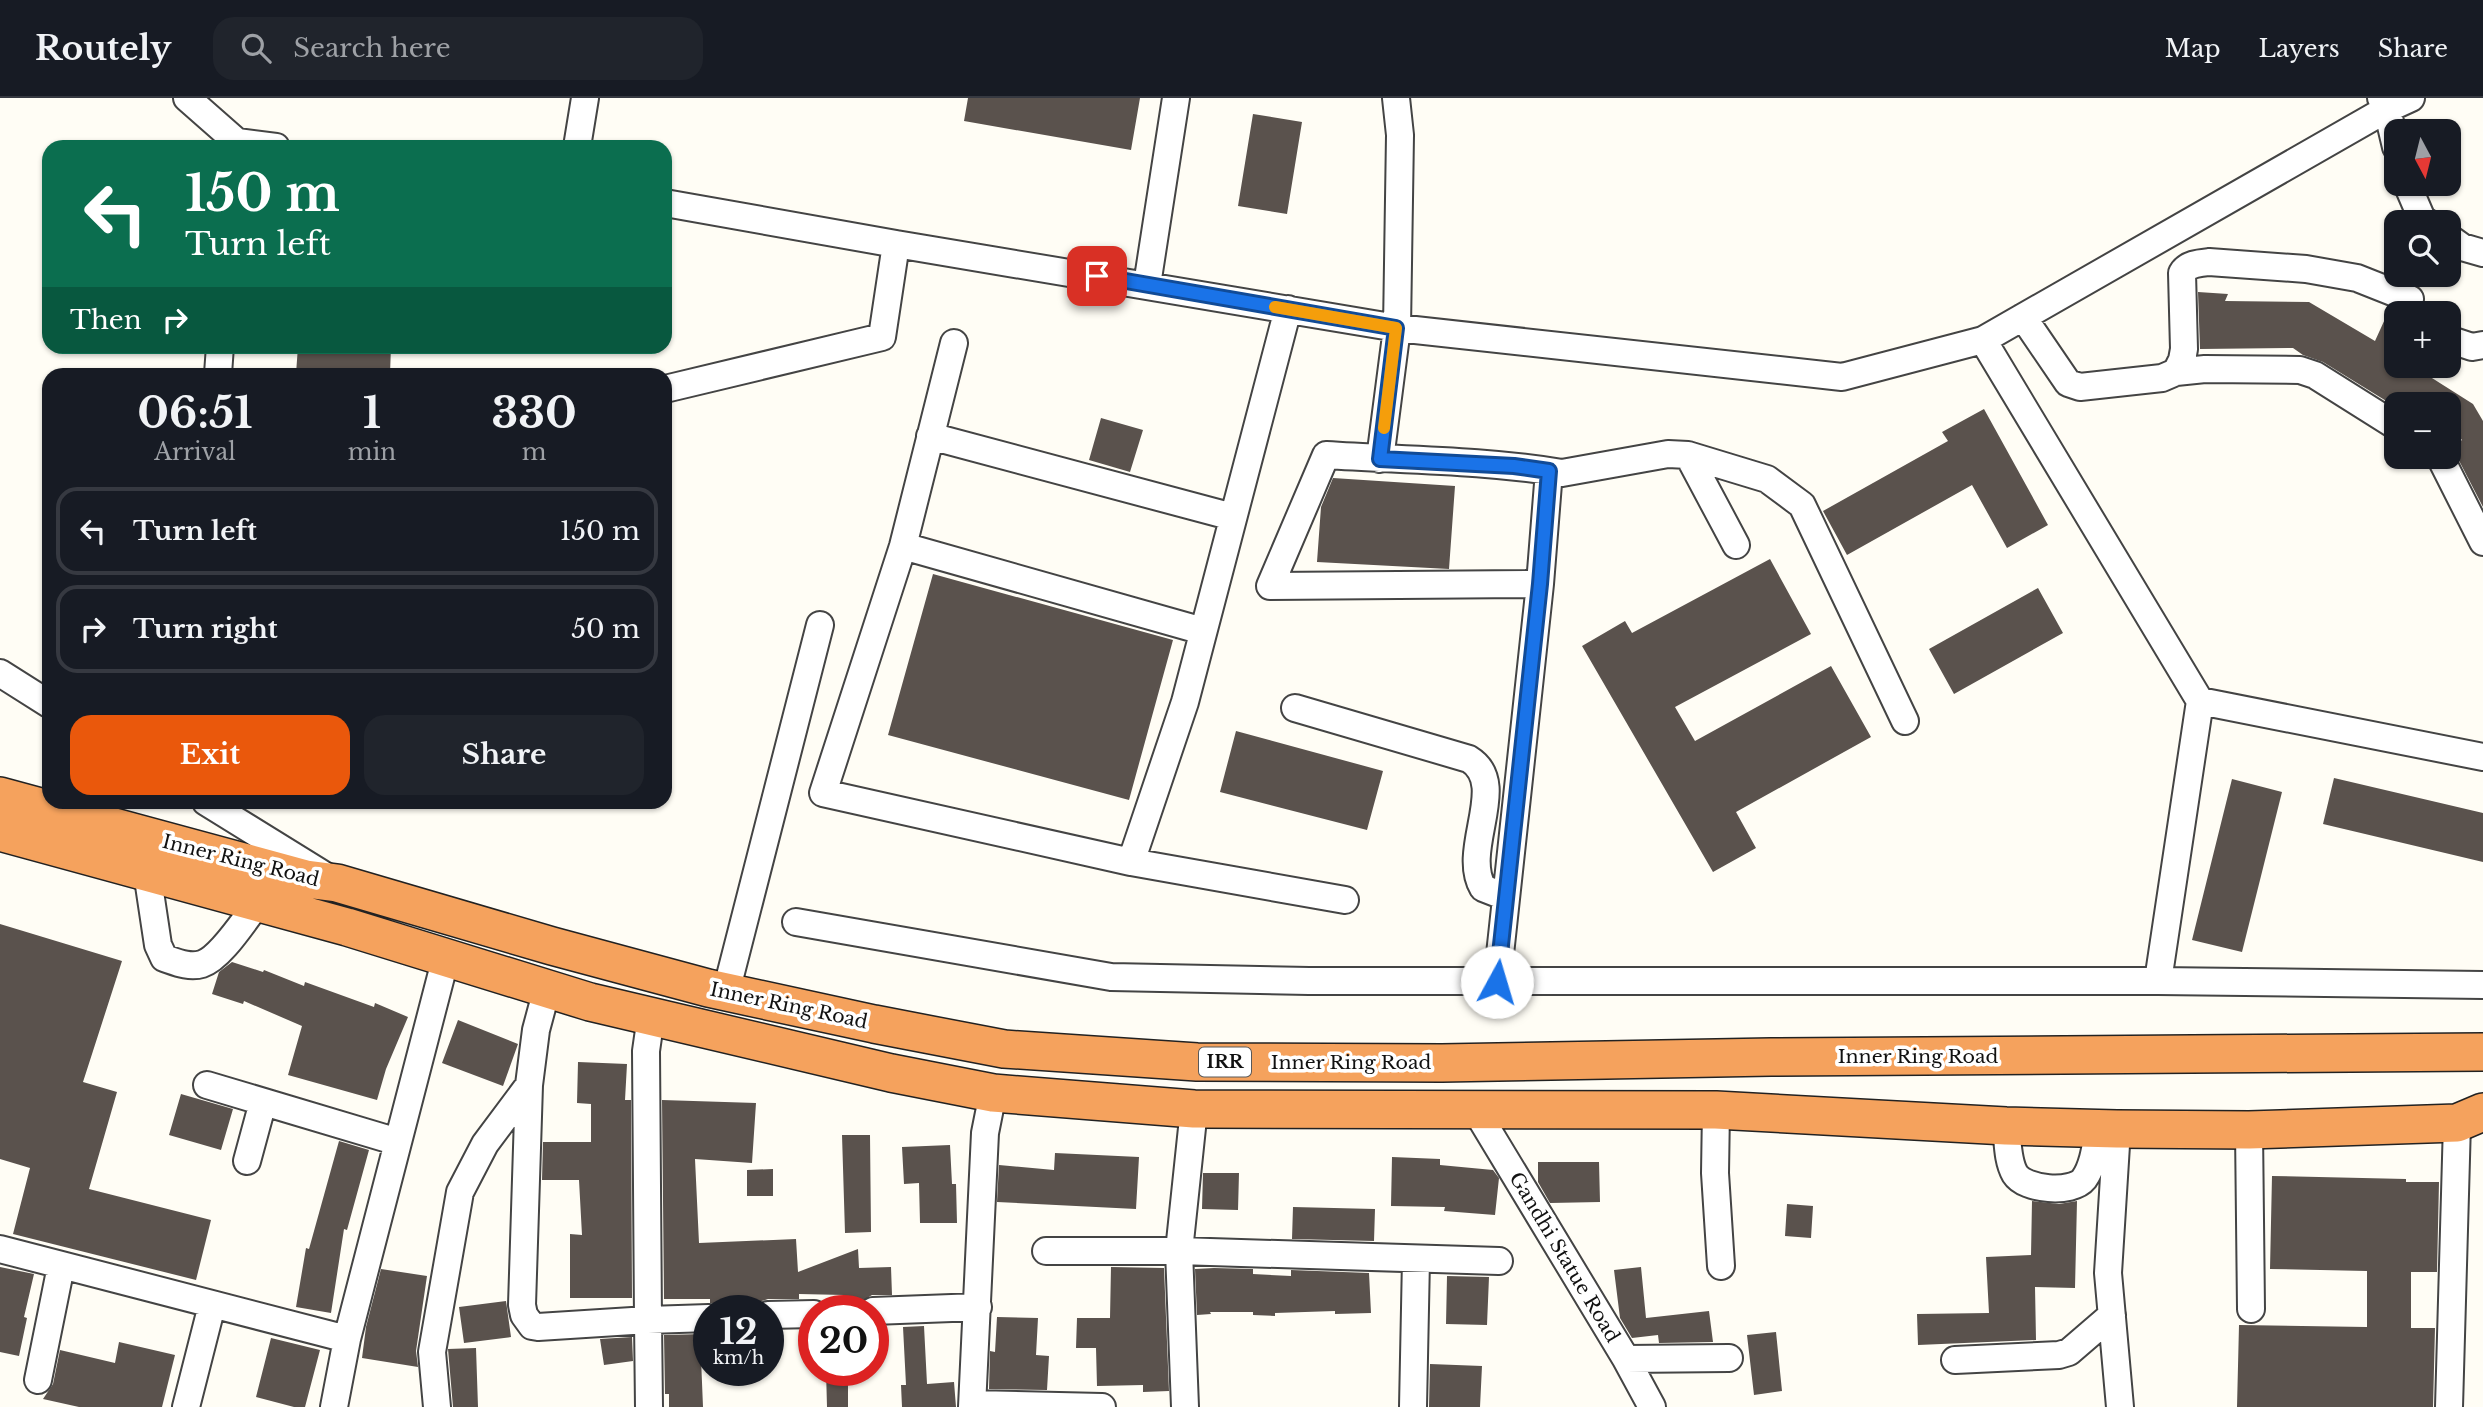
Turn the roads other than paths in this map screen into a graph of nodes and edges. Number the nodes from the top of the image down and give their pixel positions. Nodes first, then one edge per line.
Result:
1 (187, 98) edge
2 (585, 98) edge
3 (1176, 98) edge
4 (1396, 98) edge
5 (2411, 98) edge
6 (2384, 104) edge
7 (232, 140) edge
8 (578, 140) edge
9 (672, 204) edge
10 (896, 244) junction
11 (2461, 246) edge
12 (2483, 253) edge
13 (1147, 285) junction
14 (2411, 296) edge
15 (1288, 309) junction
16 (2023, 317) junction
17 (1396, 328) junction
18 (1983, 340) junction
19 (954, 343) dead end
20 (2461, 343) edge
21 (2483, 345) edge
22 (2176, 372) junction
23 (672, 387) edge
24 (2384, 418) edge
25 (930, 436) junction
26 (1688, 455) junction
27 (1380, 459) junction
28 (2446, 469) edge
29 (1549, 471) junction
30 (1233, 517) junction
31 (2483, 542) edge
32 (1736, 545) dead end
33 (903, 546) junction
34 (1540, 584) junction
35 (820, 625) dead end
36 (1203, 631) junction
37 (0, 673) edge
38 (42, 700) edge
39 (2200, 701) junction
40 (1295, 708) dead end
41 (1905, 721) dead end
42 (2483, 757) edge
43 (0, 796) edge
44 (42, 808) edge
45 (47, 809) edge
46 (217, 809) edge
47 (0, 832) edge
48 (1130, 862) junction
49 (147, 872) junction
50 (337, 883) junction
51 (1506, 897) junction
52 (1345, 900) dead end
53 (258, 903) junction
54 (796, 922) dead end
55 (446, 957) junction
56 (2158, 981) junction
57 (1497, 982) junction
58 (2483, 985) edge
59 (547, 989) junction
60 (726, 992) junction
61 (652, 1016) junction
62 (2483, 1052) edge
63 (207, 1085) dead end
64 (529, 1085) junction
65 (993, 1093) junction
66 (263, 1102) junction
67 (1194, 1109) junction
68 (1475, 1109) junction
69 (1716, 1110) junction
70 (2470, 1118) edge
71 (2006, 1126) junction
72 (2108, 1128) junction
73 (2249, 1130) junction
74 (398, 1142) junction
75 (247, 1161) dead end
76 (0, 1249) edge
77 (1046, 1251) dead end
78 (1180, 1251) junction
79 (1416, 1259) junction
80 (1499, 1261) dead end
81 (61, 1266) junction
82 (1721, 1266) dead end
83 (212, 1305) junction
84 (978, 1307) junction
85 (2251, 1309) dead end
86 (889, 1310) edge
87 (2112, 1315) junction
88 (693, 1319) edge
89 (648, 1320) junction
90 (346, 1339) junction
91 (1729, 1358) dead end
92 (1626, 1359) junction
93 (1955, 1360) dead end
94 (38, 1380) dead end
95 (973, 1405) edge
96 (186, 1407) edge
97 (334, 1407) edge
98 (437, 1407) edge
99 (649, 1407) edge
100 (1102, 1407) edge
101 (1185, 1407) edge
102 (1413, 1407) edge
103 (1652, 1407) edge
104 (2120, 1407) edge
105 (2449, 1407) edge

1 - 7 street
2 - 8 street
3 - 13 street
4 - 17 street
5 - 6 street
6 - 16 street
9 - 10 street
10 - 13 street
10 - 23 street
11 - 12 street
13 - 15 street
14 - 22 street
15 - 17 street
15 - 30 street
16 - 18 street
16 - 22 street
17 - 18 street
17 - 27 street
18 - 39 street
19 - 25 street
20 - 21 street
22 - 24 street
25 - 30 street
25 - 33 street
26 - 29 street
26 - 32 street
26 - 41 street
27 - 29 street
27 - 34 street
28 - 31 street
29 - 34 street
30 - 36 street
33 - 36 street
33 - 48 street
34 - 51 street
35 - 60 street
36 - 48 street
37 - 38 street
39 - 42 street
39 - 56 street
40 - 51 street
43 - 44 highway, Inner Ring Road / IRR
45 - 50 highway, Inner Ring Road / IRR
46 - 50 street
47 - 49 highway, Inner Ring Road
48 - 52 street
49 - 53 highway, Inner Ring Road
49 - 53 street
50 - 60 highway, Inner Ring Road / IRR
51 - 57 street
53 - 55 highway, Inner Ring Road
54 - 57 street
55 - 59 highway, Inner Ring Road
55 - 74 street
56 - 57 street
56 - 58 street
59 - 61 highway, Inner Ring Road
59 - 64 street
60 - 62 highway, Inner Ring Road / IRR
61 - 65 highway, Inner Ring Road
61 - 89 street
63 - 66 street
64 - 89 street
64 - 98 street
65 - 67 highway, Inner Ring Road
65 - 84 street
66 - 74 street
66 - 75 street
67 - 68 highway, Inner Ring Road
67 - 78 street
68 - 69 highway, Inner Ring Road
68 - 92 street, Gandhi Statue Road
69 - 71 highway, Inner Ring Road
69 - 82 street
70 - 73 highway, Inner Ring Road
70 - 105 street
71 - 72 highway, Inner Ring Road
71 - 72 street
72 - 73 highway, Inner Ring Road
72 - 87 street
73 - 85 street
74 - 90 street
76 - 81 street
77 - 78 street
78 - 79 street
78 - 101 street
79 - 80 street
79 - 102 street
81 - 83 street
81 - 94 street
83 - 90 street
83 - 96 street
84 - 86 street
84 - 95 street
87 - 93 street
87 - 104 street
88 - 89 street
89 - 99 street
90 - 97 street
91 - 92 street
92 - 103 street, Gandhi Statue Road
95 - 100 street

